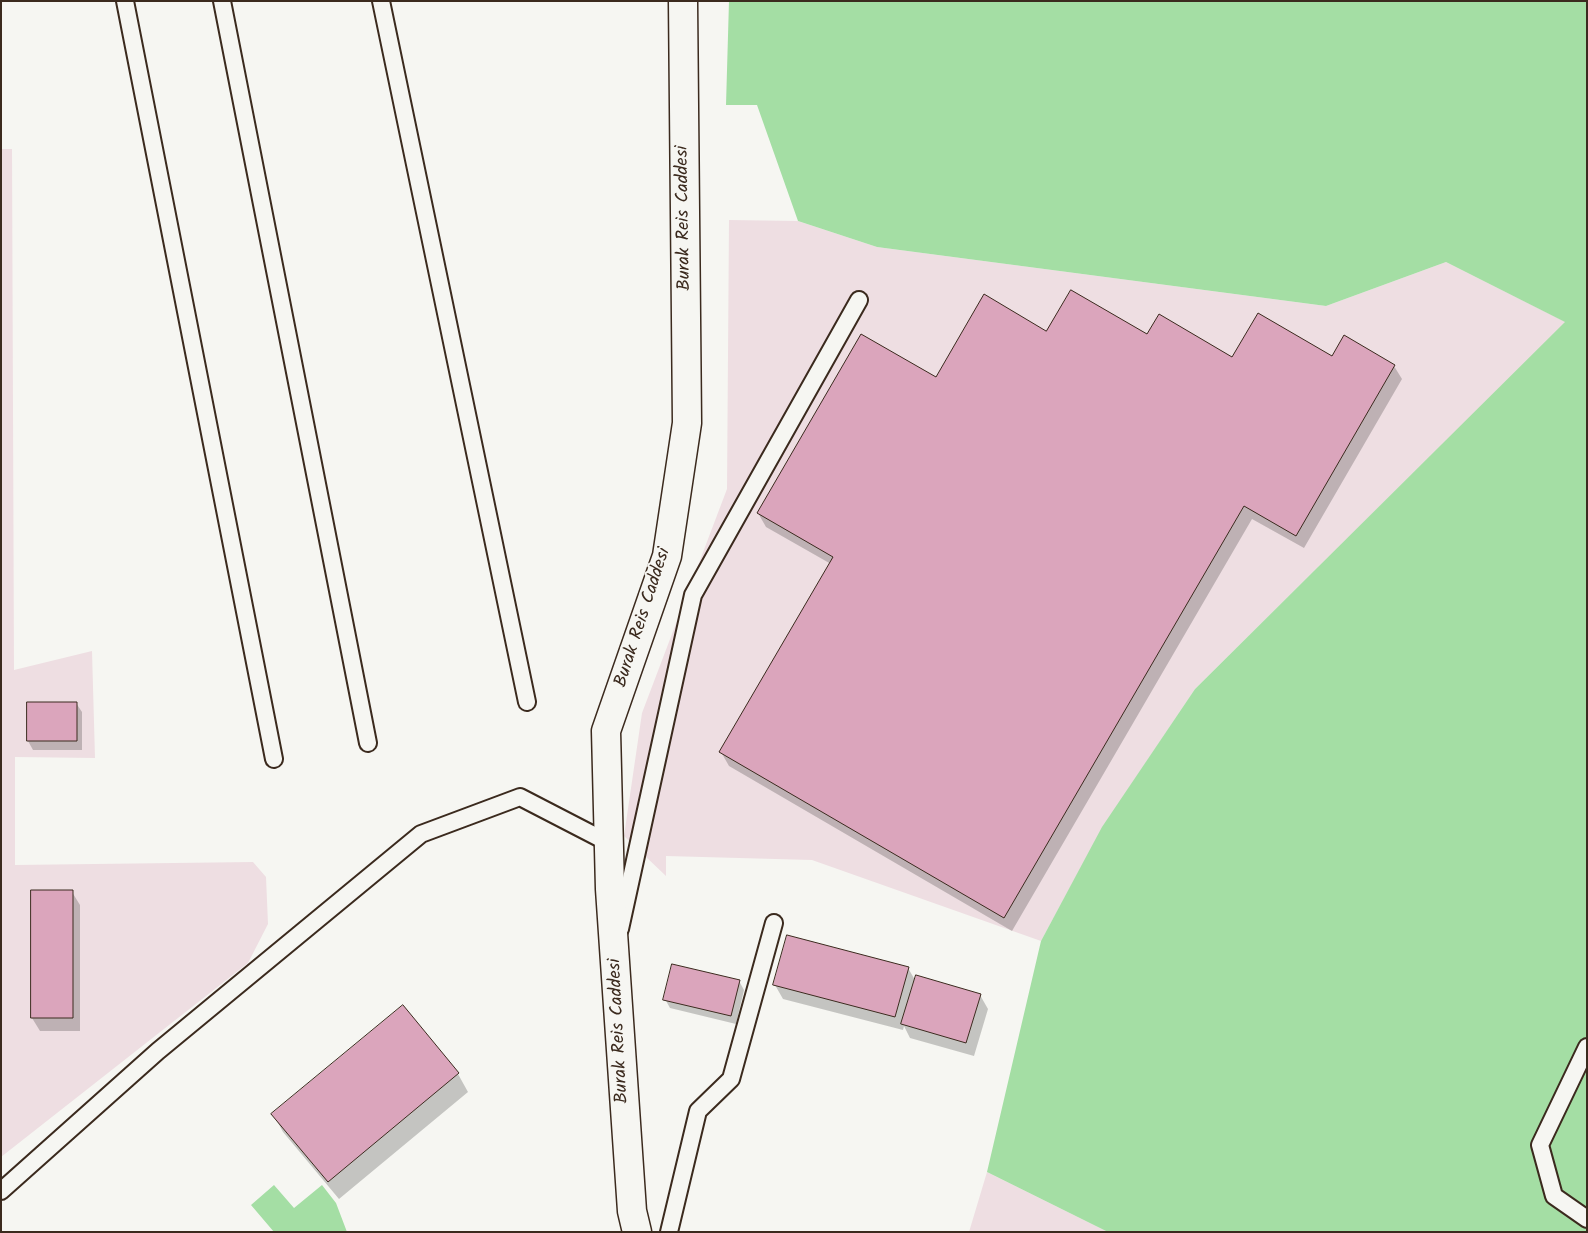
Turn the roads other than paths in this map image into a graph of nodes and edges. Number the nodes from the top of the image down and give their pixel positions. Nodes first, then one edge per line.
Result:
1 (125, 1) edge
2 (222, 1) edge
3 (382, 1) edge
4 (683, 1) edge
5 (859, 300) dead end
6 (528, 702) dead end
7 (368, 743) dead end
8 (274, 759) dead end
9 (609, 843) junction
10 (774, 922) dead end
11 (615, 953) junction
12 (1587, 1047) edge
13 (1, 1191) edge
14 (1587, 1219) edge
15 (637, 1232) edge
16 (668, 1232) edge

1 - 8 lane
2 - 7 lane
3 - 6 lane
4 - 9 street, Burak Reis Caddesi
5 - 11 lane
9 - 11 street, Burak Reis Caddesi
9 - 13 lane
10 - 16 lane
11 - 15 street, Burak Reis Caddesi
12 - 14 lane

